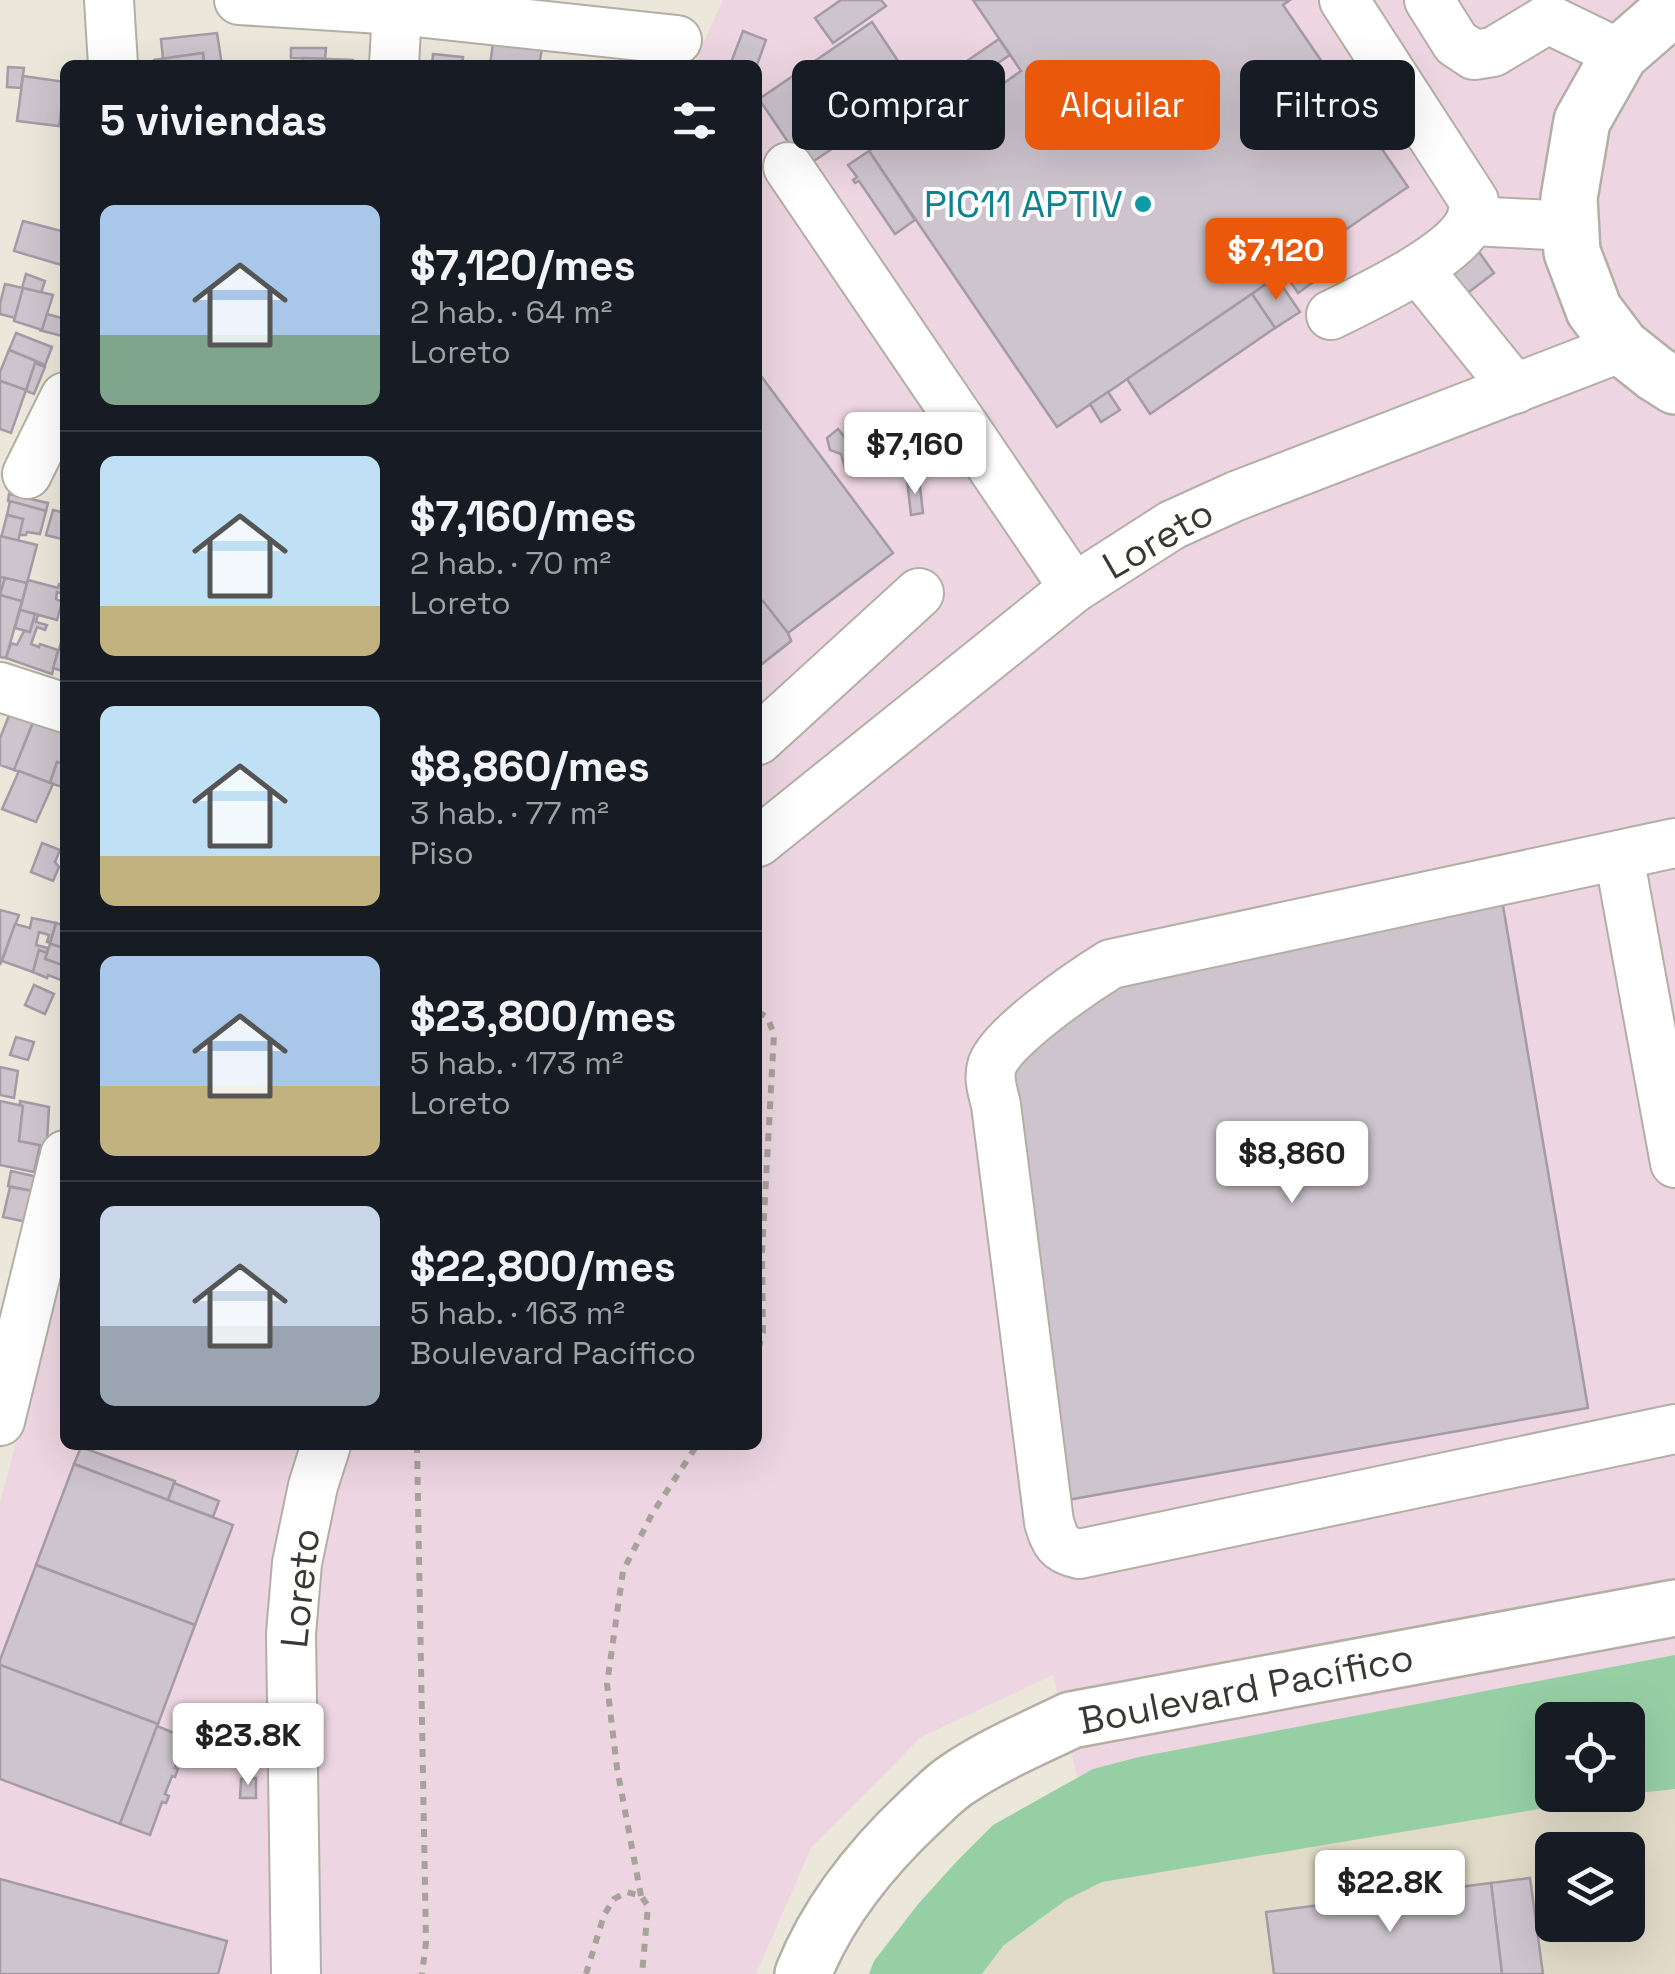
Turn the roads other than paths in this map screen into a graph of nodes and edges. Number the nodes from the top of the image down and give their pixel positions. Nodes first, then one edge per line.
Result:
1 (110, 0) edge
2 (239, 0) edge
3 (1344, 0) edge
4 (1429, 0) edge
5 (396, 5) edge
6 (1675, 6) edge
7 (1549, 9) edge
8 (678, 35) edge
9 (1620, 54) junction
10 (113, 60) edge
11 (394, 60) edge
12 (788, 167) dead end
13 (1472, 221) junction
14 (1570, 226) junction
15 (1418, 269) junction
16 (1331, 316) dead end
17 (1622, 347) junction
18 (1675, 386) edge
19 (1515, 388) junction
20 (60, 408) edge
21 (31, 475) edge
22 (1074, 588) junction
23 (919, 593) dead end
24 (0, 688) edge
25 (60, 706) edge
26 (762, 736) edge
27 (762, 839) edge
28 (1675, 843) edge
29 (1619, 856) junction
30 (1668, 1087) edge
31 (1675, 1162) edge
32 (60, 1175) edge
33 (0, 1421) edge
34 (1675, 1429) edge
35 (324, 1450) edge
36 (1675, 1608) edge
37 (296, 1974) edge
38 (803, 1974) edge

1 - 10 street
2 - 5 street
3 - 13 street
4 - 7 street
5 - 8 street
5 - 11 street
6 - 9 main road
7 - 9 street
9 - 14 main road
12 - 22 street
13 - 14 street
13 - 15 street
14 - 17 main road
15 - 16 street
15 - 19 street
17 - 18 main road
17 - 19 street, Loreto
19 - 22 street, Loreto
20 - 21 street
22 - 27 street, Loreto
23 - 26 street
24 - 25 street
28 - 29 street
29 - 30 street
29 - 34 street
30 - 31 street
32 - 33 street
35 - 37 street, Loreto
36 - 38 main road, Boulevard Pacífico

